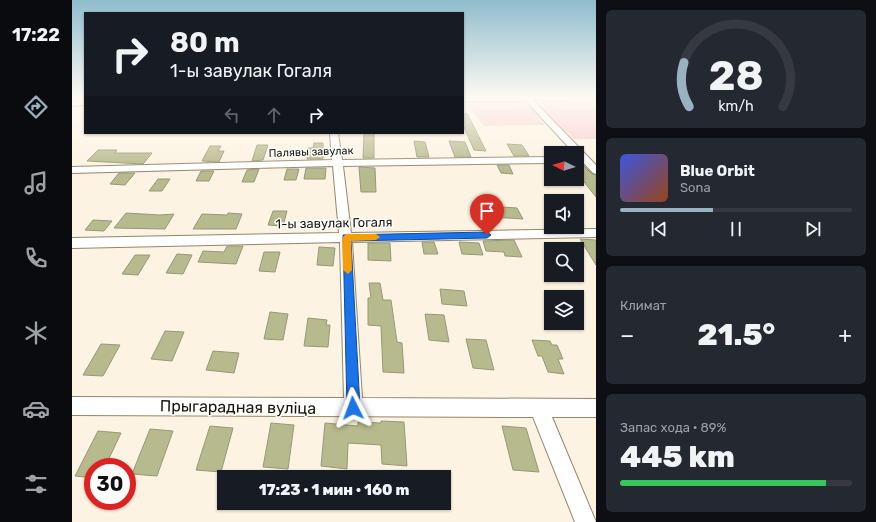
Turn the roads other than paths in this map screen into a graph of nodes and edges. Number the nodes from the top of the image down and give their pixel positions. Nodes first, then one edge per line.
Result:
1 (548, 122) edge
2 (334, 134) edge
3 (569, 146) edge
4 (544, 160) edge
5 (584, 162) edge
6 (336, 163) junction
7 (72, 170) edge
8 (596, 171) edge
9 (596, 233) edge
10 (346, 238) junction
11 (72, 243) edge
12 (72, 406) edge
13 (353, 408) junction
14 (596, 408) edge
15 (540, 409) junction
16 (586, 522) edge

1 - 3 street
2 - 6 street
4 - 6 street, Палявы завулак
5 - 8 street
6 - 7 street, Палявы завулак
6 - 10 street
9 - 10 street, 1-ы завулак Гогаля
10 - 11 street, 1-ы завулак Гогаля
10 - 13 street
12 - 13 street, Прыгарадная вуліца
13 - 15 street, Прыгарадная вуліца
14 - 15 street, Прыгарадная вуліца
15 - 16 street

